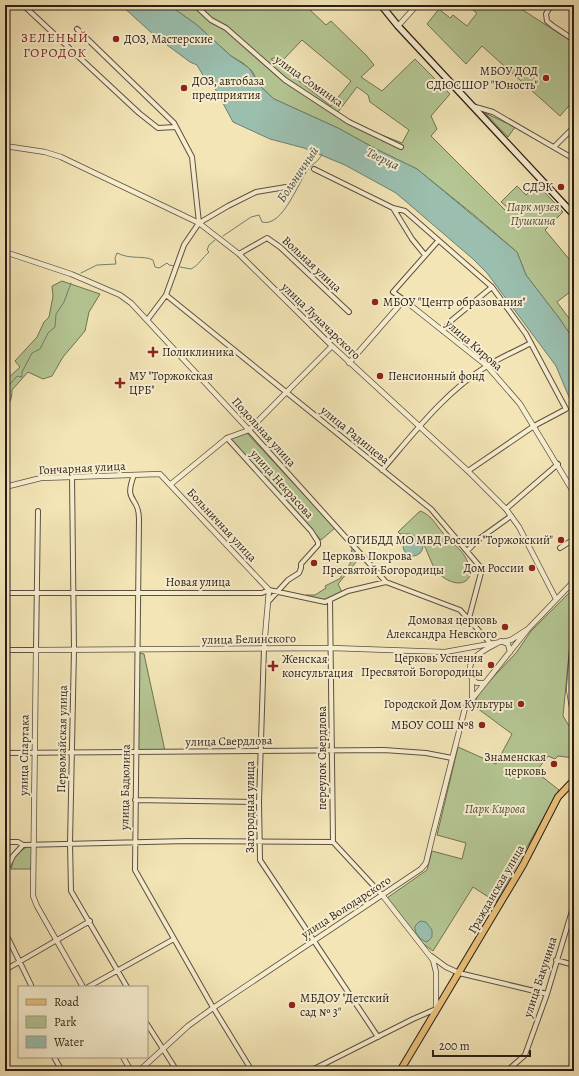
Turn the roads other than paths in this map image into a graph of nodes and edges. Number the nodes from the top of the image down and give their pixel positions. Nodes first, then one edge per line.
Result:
1 (23, 5) edge
2 (195, 5) edge
3 (381, 5) edge
4 (417, 5) edge
5 (551, 5) edge
6 (398, 26) junction
7 (77, 29) dead end
8 (574, 40) edge
9 (471, 106) junction
10 (175, 127) junction
11 (574, 128) edge
12 (5, 146) edge
13 (401, 147) dead end
14 (554, 147) junction
15 (574, 159) edge
16 (314, 168) dead end
17 (286, 187) dead end
18 (393, 208) junction
19 (574, 215) edge
20 (199, 223) junction
21 (438, 241) junction
22 (5, 252) edge
23 (239, 254) junction
24 (425, 255) junction
25 (492, 287) junction
26 (166, 295) junction
27 (404, 300) junction
28 (349, 312) dead end
29 (148, 319) junction
30 (442, 331) junction
31 (531, 343) junction
32 (332, 346) junction
33 (349, 362) junction
34 (486, 366) junction
35 (287, 392) junction
36 (420, 426) junction
37 (534, 426) junction
38 (249, 430) junction
39 (227, 438) junction
40 (558, 464) junction
41 (382, 470) junction
42 (468, 471) junction
43 (160, 474) joint
44 (134, 475) junction
45 (72, 476) junction
46 (170, 484) junction
47 (5, 486) edge
48 (574, 493) edge
49 (506, 509) junction
50 (38, 511) dead end
51 (511, 516) junction
52 (574, 539) edge
53 (560, 548) dead end
54 (467, 551) junction
55 (574, 581) edge
56 (386, 582) junction
57 (269, 590) junction
58 (138, 592) junction
59 (5, 593) edge
60 (36, 593) junction
61 (74, 593) junction
62 (277, 593) junction
63 (556, 599) junction
64 (330, 601) junction
65 (267, 602) junction
66 (469, 618) junction
67 (574, 625) edge
68 (528, 629) junction
69 (501, 641) junction
70 (492, 645) junction
71 (264, 648) junction
72 (332, 648) junction
73 (74, 649) junction
74 (5, 650) edge
75 (36, 650) junction
76 (137, 650) junction
77 (510, 652) junction
78 (573, 656) edge
79 (472, 677) junction
80 (486, 681) junction
81 (569, 687) junction
82 (574, 696) edge
83 (472, 698) junction
84 (574, 718) edge
85 (332, 750) junction
86 (260, 751) junction
87 (136, 752) junction
88 (5, 753) edge
89 (34, 753) junction
90 (72, 753) junction
91 (452, 758) junction
92 (574, 780) edge
93 (135, 800) junction
94 (259, 802) junction
95 (5, 842) edge
96 (134, 842) junction
97 (259, 842) junction
98 (333, 842) junction
99 (70, 843) junction
100 (23, 844) junction
101 (32, 844) junction
102 (5, 872) edge
103 (383, 896) junction
104 (574, 904) edge
105 (573, 913) edge
106 (90, 922) junction
107 (5, 932) edge
108 (174, 939) junction
109 (313, 940) junction
110 (56, 942) junction
111 (430, 956) junction
112 (556, 960) junction
113 (21, 962) junction
114 (574, 965) edge
115 (446, 967) junction
116 (5, 970) edge
117 (118, 971) junction
118 (436, 972) junction
119 (459, 973) junction
120 (31, 986) dead end
121 (82, 986) edge
122 (90, 986) edge
123 (126, 986) edge
124 (547, 994) junction
125 (437, 996) junction
126 (444, 997) junction
127 (213, 1008) junction
128 (436, 1009) junction
129 (148, 1026) edge
130 (378, 1037) junction
131 (162, 1049) junction
132 (55, 1058) edge
133 (124, 1058) edge
134 (62, 1071) edge
135 (131, 1071) edge
136 (139, 1071) edge
137 (177, 1071) edge
138 (252, 1071) edge
139 (310, 1071) edge
140 (400, 1071) edge
141 (507, 1071) edge

1 - 10 street
2 - 13 street, улица Соминка
3 - 6 main road
4 - 6 street
5 - 8 street
6 - 9 main road
7 - 10 street
9 - 14 street
9 - 19 main road
10 - 20 street
11 - 14 street
12 - 20 street, улица Луначарского
14 - 15 street
16 - 18 street
17 - 20 street
18 - 21 street
18 - 24 street
20 - 23 street, улица Луначарского
20 - 26 street
21 - 24 street
21 - 25 street
22 - 29 street, Подольная улица
23 - 28 street, Вольная улица
23 - 32 street, улица Луначарского
24 - 27 street
25 - 30 street
25 - 31 street
26 - 29 street
26 - 35 street, улица Радищева
27 - 30 street, улица Кирова
27 - 33 street
29 - 38 street, Подольная улица
30 - 34 street, улица Кирова
31 - 34 street
31 - 37 street
32 - 33 street, улица Луначарского
32 - 35 street
33 - 36 street, улица Луначарского
34 - 36 street
34 - 37 street, улица Кирова
35 - 38 street
35 - 41 street, улица Радищева
36 - 41 street
36 - 42 street, улица Луначарского
37 - 40 street, улица Кирова
37 - 42 street
38 - 39 street
38 - 56 street, Подольная улица
39 - 46 street
39 - 62 street, улица Некрасова
40 - 48 street, улица Кирова
40 - 49 street
41 - 54 street, улица Радищева
42 - 49 street, улица Луначарского
43 - 44 street, Гончарная улица
43 - 46 street, Больничная улица
44 - 45 street, Гончарная улица
44 - 58 street, улица Бадюлина
45 - 47 street, Гончарная улица
45 - 61 street, Первомайская улица
46 - 57 street, Больничная улица
49 - 51 street, улица Луначарского
50 - 60 street, улица Спартака
51 - 54 street
51 - 63 street, улица Луначарского
52 - 53 street
54 - 66 street, улица Радищева
55 - 63 street
56 - 64 street
56 - 66 street, Подольная улица
57 - 58 street, Новая улица
57 - 62 street, Новая улица
57 - 65 street, Загородная улица
58 - 61 street, Новая улица
58 - 76 street, улица Бадюлина
59 - 60 street, Новая улица
60 - 61 street, Новая улица
60 - 75 street, улица Спартака
61 - 73 street, Первомайская улица
62 - 64 street, Новая улица
62 - 65 street
63 - 68 street
64 - 72 street, переулок Свердлова
65 - 71 street, Загородная улица
66 - 70 street, Подольная улица
67 - 78 street
68 - 69 street, улица Белинского
68 - 77 street, улица Володарского
69 - 70 street, улица Белинского
69 - 77 street
70 - 72 street, улица Белинского
70 - 79 street, улица Володарского
71 - 72 street, улица Белинского
71 - 76 street, улица Белинского
71 - 86 street, Загородная улица
72 - 85 street, переулок Свердлова
73 - 75 street, улица Белинского
73 - 76 street, улица Белинского
73 - 90 street, Первомайская улица
74 - 75 street, улица Белинского
75 - 89 street, улица Спартака
76 - 87 street, улица Бадюлина
77 - 80 street, улица Володарского
78 - 81 street
79 - 80 street
79 - 83 street, улица Володарского
80 - 83 street, улица Володарского
81 - 82 street
81 - 84 street
83 - 91 street, улица Володарского
85 - 86 street, улица Свердлова
85 - 91 street, улица Свердлова
85 - 98 street, переулок Свердлова
86 - 87 street, улица Свердлова
86 - 94 street, Загородная улица
87 - 90 street, улица Свердлова
87 - 93 street, улица Бадюлина
88 - 89 street, улица Свердлова
89 - 90 street, улица Свердлова
89 - 101 street, улица Спартака
90 - 99 street, Первомайская улица
91 - 103 street, улица Володарского
92 - 119 main road, Гражданская улица
93 - 94 street
93 - 96 street, улица Бадюлина
94 - 97 street, Загородная улица
95 - 100 street
96 - 97 street
96 - 99 street
96 - 108 street, улица Бадюлина
97 - 98 street
97 - 109 street, Загородная улица
98 - 103 street
99 - 101 street
99 - 106 street, Первомайская улица
100 - 101 street
100 - 102 street
101 - 110 street, улица Спартака
103 - 109 street, улица Володарского
103 - 111 street
104 - 105 street, улица Бакунина
105 - 112 street, улица Бакунина
106 - 110 street
106 - 117 street, Первомайская улица
107 - 113 street
108 - 117 street
108 - 127 street, улица Бадюлина
109 - 127 street, улица Володарского
109 - 130 street, Загородная улица
110 - 113 street
110 - 121 street, улица Спартака
111 - 115 street
111 - 118 street
112 - 114 street
112 - 124 street, улица Бакунина
113 - 116 street
113 - 120 street
115 - 118 street
115 - 119 street
117 - 122 street
117 - 123 street, Первомайская улица
118 - 125 street
119 - 124 street
119 - 126 main road, Гражданская улица
124 - 141 street, улица Бакунина
125 - 126 street
125 - 128 street
126 - 128 main road, Гражданская улица
127 - 131 street, улица Володарского
127 - 138 street, улица Бадюлина
128 - 130 street
128 - 140 main road, Гражданская улица
129 - 131 street
130 - 139 street
131 - 136 street, улица Володарского
131 - 137 street
132 - 134 street
133 - 135 street

